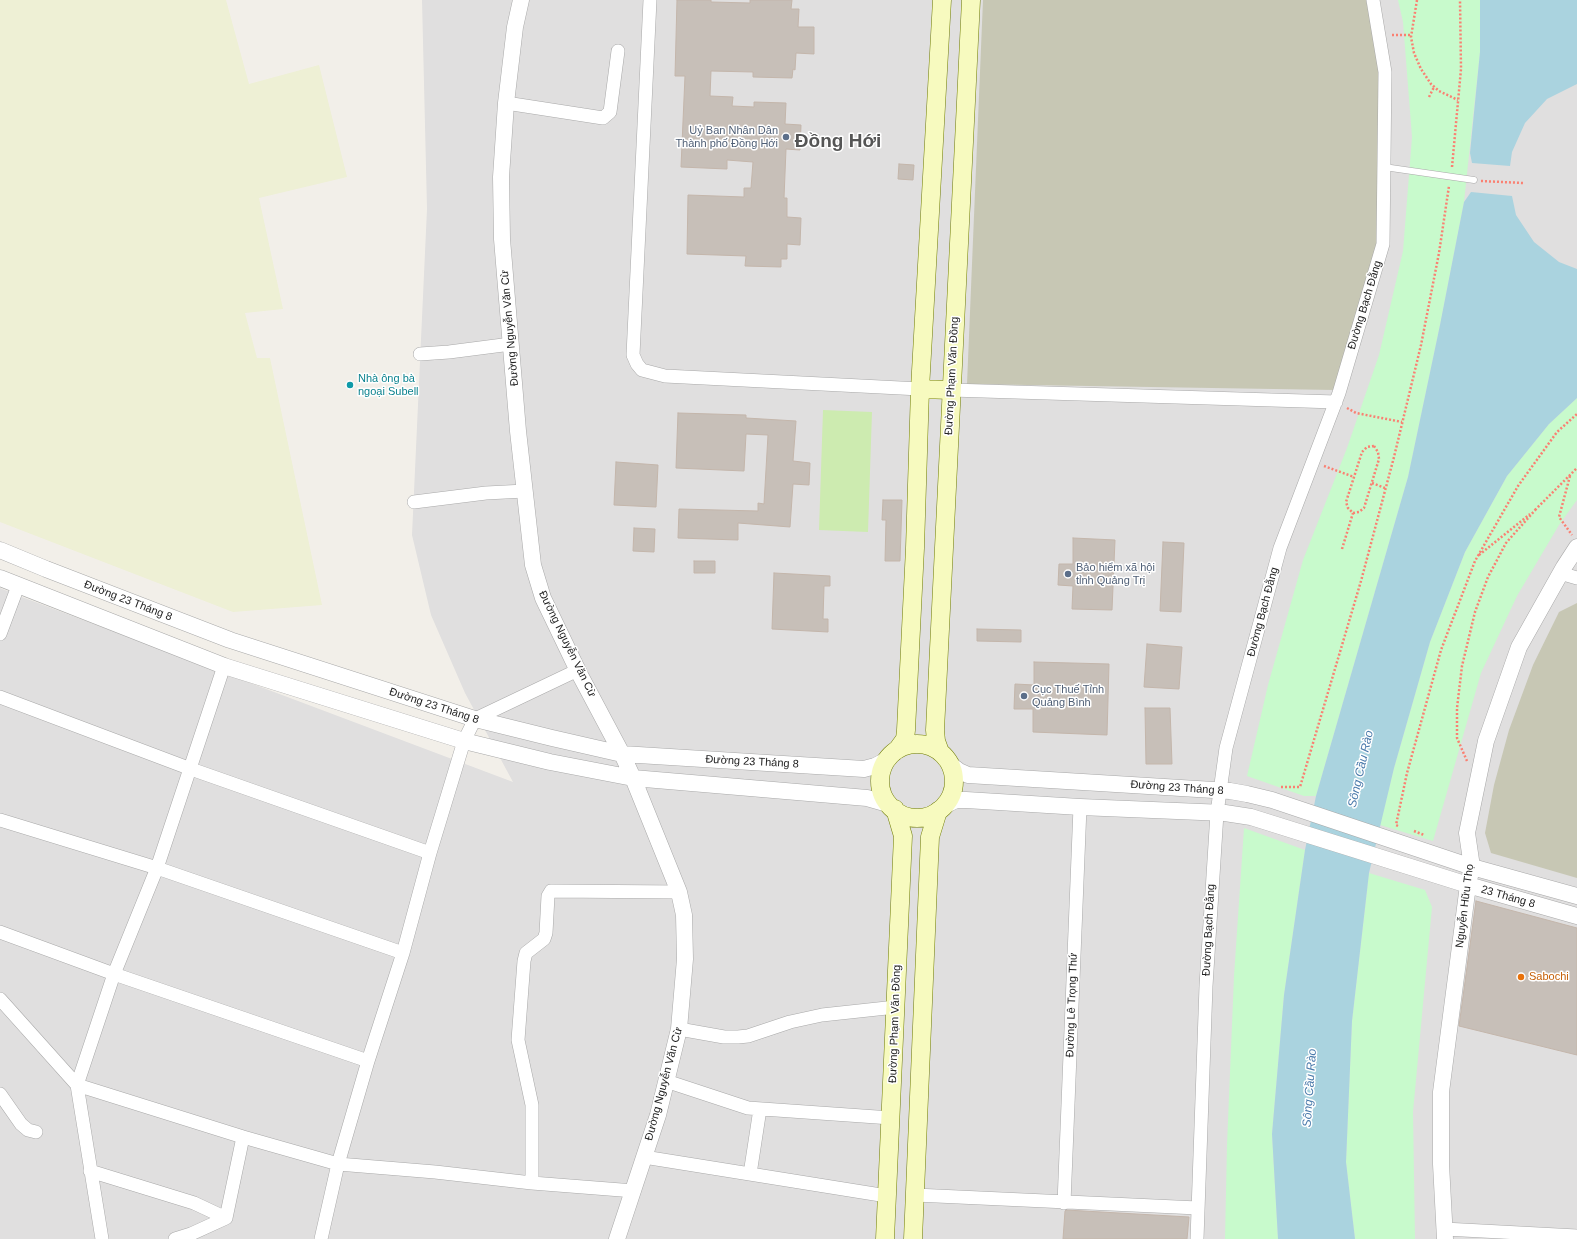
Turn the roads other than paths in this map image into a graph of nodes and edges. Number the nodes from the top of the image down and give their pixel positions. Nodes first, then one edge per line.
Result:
1 (521, 0) edge
2 (650, 0) edge
3 (942, 0) edge
4 (971, 0) edge
5 (1373, 0) edge
6 (618, 51) dead end
7 (506, 103) junction
8 (1384, 168) junction
9 (1474, 180) road end
10 (511, 344) junction
11 (420, 354) dead end
12 (920, 389) junction
13 (951, 390) junction
14 (1336, 402) junction
15 (525, 491) junction
16 (414, 502) dead end
17 (1575, 541) edge
18 (0, 550) edge
19 (1560, 573) junction
20 (0, 578) edge
21 (1577, 578) edge
22 (18, 586) junction
23 (0, 634) edge
24 (224, 666) junction
25 (578, 670) junction
26 (0, 697) edge
27 (475, 720) junction
28 (464, 742) junction
29 (622, 754) junction
30 (892, 755) junction
31 (945, 758) junction
32 (191, 769) junction
33 (633, 778) junction
34 (1220, 791) junction
35 (892, 807) junction
36 (1080, 807) junction
37 (942, 808) junction
38 (1216, 813) junction
39 (0, 820) edge
40 (1399, 844) joint
41 (430, 853) junction
42 (1393, 862) joint
43 (1472, 867) junction
44 (157, 868) junction
45 (1468, 885) junction
46 (679, 892) junction
47 (1577, 896) edge
48 (1577, 916) edge
49 (0, 932) edge
50 (403, 953) junction
51 (114, 974) junction
52 (0, 999) edge
53 (896, 1007) junction
54 (680, 1029) junction
55 (368, 1062) junction
56 (666, 1081) junction
57 (77, 1085) junction
58 (0, 1094) edge
59 (760, 1109) junction
60 (891, 1118) junction
61 (36, 1132) dead end
62 (243, 1137) junction
63 (644, 1157) junction
64 (338, 1164) junction
65 (90, 1170) junction
66 (750, 1174) junction
67 (532, 1183) junction
68 (634, 1190) junction
69 (915, 1195) junction
70 (887, 1196) junction
71 (1064, 1203) junction
72 (1198, 1208) junction
73 (226, 1218) junction
74 (1444, 1234) edge
75 (1577, 1236) edge
76 (102, 1239) edge
77 (175, 1239) edge
78 (321, 1239) edge
79 (617, 1239) edge
80 (885, 1239) edge
81 (913, 1239) edge
82 (1196, 1239) edge

1 - 7 street, Đường Nguyễn Văn Cừ
2 - 12 street
3 - 12 main road
4 - 13 main road, Đường Phạm Văn Đồng
5 - 8 street, Đường Bạch Đằng
6 - 7 street
7 - 10 street, Đường Nguyễn Văn Cừ
8 - 9 lane
8 - 14 street, Đường Bạch Đằng
10 - 11 street
10 - 15 street, Đường Nguyễn Văn Cừ
12 - 13 main road
12 - 30 main road
13 - 14 street
13 - 31 main road, Đường Phạm Văn Đồng
14 - 34 street, Đường Bạch Đằng
15 - 16 street
15 - 25 street, Đường Nguyễn Văn Cừ
17 - 19 street, Nguyễn Hữu Thọ
18 - 27 street, Đường 23 Tháng 8
19 - 21 street
19 - 43 street, Nguyễn Hữu Thọ
20 - 22 street
22 - 23 street
22 - 24 street
24 - 28 street
24 - 32 street
25 - 27 street
25 - 29 street, Đường Nguyễn Văn Cừ
26 - 32 street
27 - 28 street
27 - 29 street, Đường 23 Tháng 8
28 - 33 street
28 - 41 street
29 - 30 street, Đường 23 Tháng 8
29 - 33 street, Đường Nguyễn Văn Cừ
30 - 31 main road
30 - 35 main road
31 - 34 street, Đường 23 Tháng 8
31 - 37 main road
32 - 41 street
32 - 44 street
33 - 35 street
33 - 46 street, Đường Nguyễn Văn Cừ
34 - 38 street, Đường Bạch Đằng
34 - 40 street, Đường 23 Tháng 8
35 - 37 main road
35 - 53 main road, Đường Phạm Văn Đồng
36 - 37 street, Đường 23 Tháng 8
36 - 38 street, Đường 23 Tháng 8
36 - 71 street, Đường Lê Trọng Thứ
37 - 69 main road
38 - 42 street, Đường 23 Tháng 8
38 - 72 street, Đường Bạch Đằng
39 - 44 street
40 - 43 street, 23 Tháng 8
41 - 50 street
42 - 45 street, 23 Tháng 8
43 - 45 street, Nguyễn Hữu Thọ
43 - 47 street, 23 Tháng 8
44 - 50 street
44 - 51 street
45 - 48 street, 23 Tháng 8
45 - 74 street, Nguyễn Hữu Thọ
46 - 54 street, Đường Nguyễn Văn Cừ
46 - 67 street
49 - 51 street
50 - 55 street
51 - 55 street
51 - 57 street
52 - 57 street
53 - 54 street
53 - 60 main road, Đường Phạm Văn Đồng
54 - 56 street, Đường Nguyễn Văn Cừ
55 - 64 street
56 - 59 street
56 - 63 street, Đường Nguyễn Văn Cừ
57 - 62 street
57 - 65 street
58 - 61 street
59 - 60 street
59 - 66 street
60 - 70 main road, Đường Phạm Văn Đồng
62 - 64 street
62 - 73 street
63 - 66 street
63 - 68 street, Đường Nguyễn Văn Cừ
64 - 67 street
64 - 78 street
65 - 73 street
65 - 76 street
66 - 70 street
67 - 68 street
68 - 79 street, Đường Nguyễn Văn Cừ
69 - 71 street
69 - 81 main road
70 - 80 main road, Đường Phạm Văn Đồng
71 - 72 street
72 - 82 street, Đường Bạch Đằng
73 - 77 street
74 - 75 street

